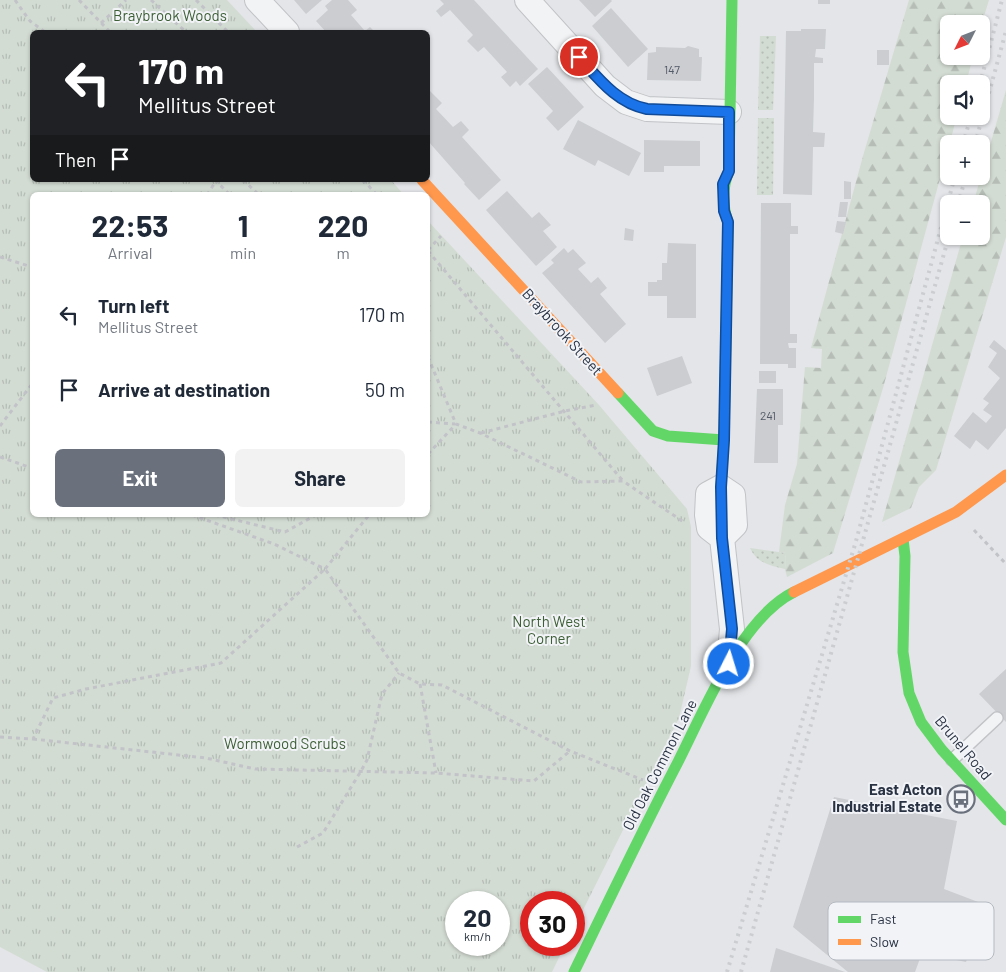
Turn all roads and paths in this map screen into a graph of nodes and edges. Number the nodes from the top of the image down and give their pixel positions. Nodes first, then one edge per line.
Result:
1 (16, 0) edge
2 (79, 0) edge
3 (126, 0) edge
4 (151, 0) edge
5 (196, 0) edge
6 (257, 0) edge
7 (527, 0) edge
8 (732, 0) edge
9 (101, 22) junction
10 (42, 30) edge
11 (108, 30) edge
12 (184, 30) edge
13 (226, 30) edge
14 (285, 30) edge
15 (729, 112) junction
16 (218, 182) edge
17 (245, 182) edge
18 (365, 182) edge
19 (424, 182) edge
20 (227, 192) edge
21 (256, 192) edge
22 (373, 192) edge
23 (441, 236) dead end
24 (430, 248) edge
25 (430, 252) edge
26 (0, 257) edge
27 (30, 266) edge
28 (430, 362) edge
29 (30, 387) edge
30 (599, 405) dead end
31 (565, 411) junction
32 (430, 422) edge
33 (456, 424) junction
34 (0, 426) edge
35 (480, 433) junction
36 (724, 440) junction
37 (430, 452) edge
38 (0, 458) edge
39 (30, 467) edge
40 (1006, 475) edge
41 (623, 481) junction
42 (721, 487) joint
43 (956, 512) junction
44 (198, 517) edge
45 (223, 517) edge
46 (312, 517) edge
47 (366, 517) edge
48 (691, 527) dead end
49 (903, 539) junction
50 (1006, 564) edge
51 (325, 569) junction
52 (729, 664) junction
53 (399, 673) junction
54 (420, 684) junction
55 (997, 718) dead end
56 (0, 737) edge
57 (33, 739) junction
58 (570, 751) junction
59 (951, 761) junction
60 (361, 771) junction
61 (436, 773) junction
62 (663, 791) junction
63 (1006, 820) edge
64 (297, 847) dead end
65 (574, 972) edge

1 - 10 path
2 - 9 path
3 - 9 path
4 - 12 path
5 - 13 path
6 - 14 street
7 - 15 street
8 - 15 street
9 - 11 path
15 - 36 street
16 - 20 path
17 - 21 path
18 - 22 path
19 - 36 street, Braybrook Street
23 - 24 path
25 - 31 path
26 - 27 path
28 - 33 path
29 - 34 path
30 - 31 path
31 - 35 path
31 - 41 path
32 - 33 path
33 - 35 path
33 - 37 path
35 - 41 path
36 - 42 street
38 - 39 path
40 - 43 street, Old Oak Common Lane
41 - 48 path
42 - 52 street
43 - 49 street, Old Oak Common Lane
43 - 50 path
44 - 51 path
45 - 46 path
47 - 51 path
49 - 52 street, Old Oak Common Lane
49 - 59 street, Brunel Road
51 - 53 path
51 - 57 path
52 - 62 street, Old Oak Common Lane
53 - 54 path
53 - 60 path
54 - 58 path
54 - 61 path
55 - 59 lane
56 - 57 path
57 - 60 path
58 - 61 path
58 - 62 path
59 - 63 street, Brunel Road
60 - 61 path
60 - 64 path
62 - 65 street, Old Oak Common Lane

